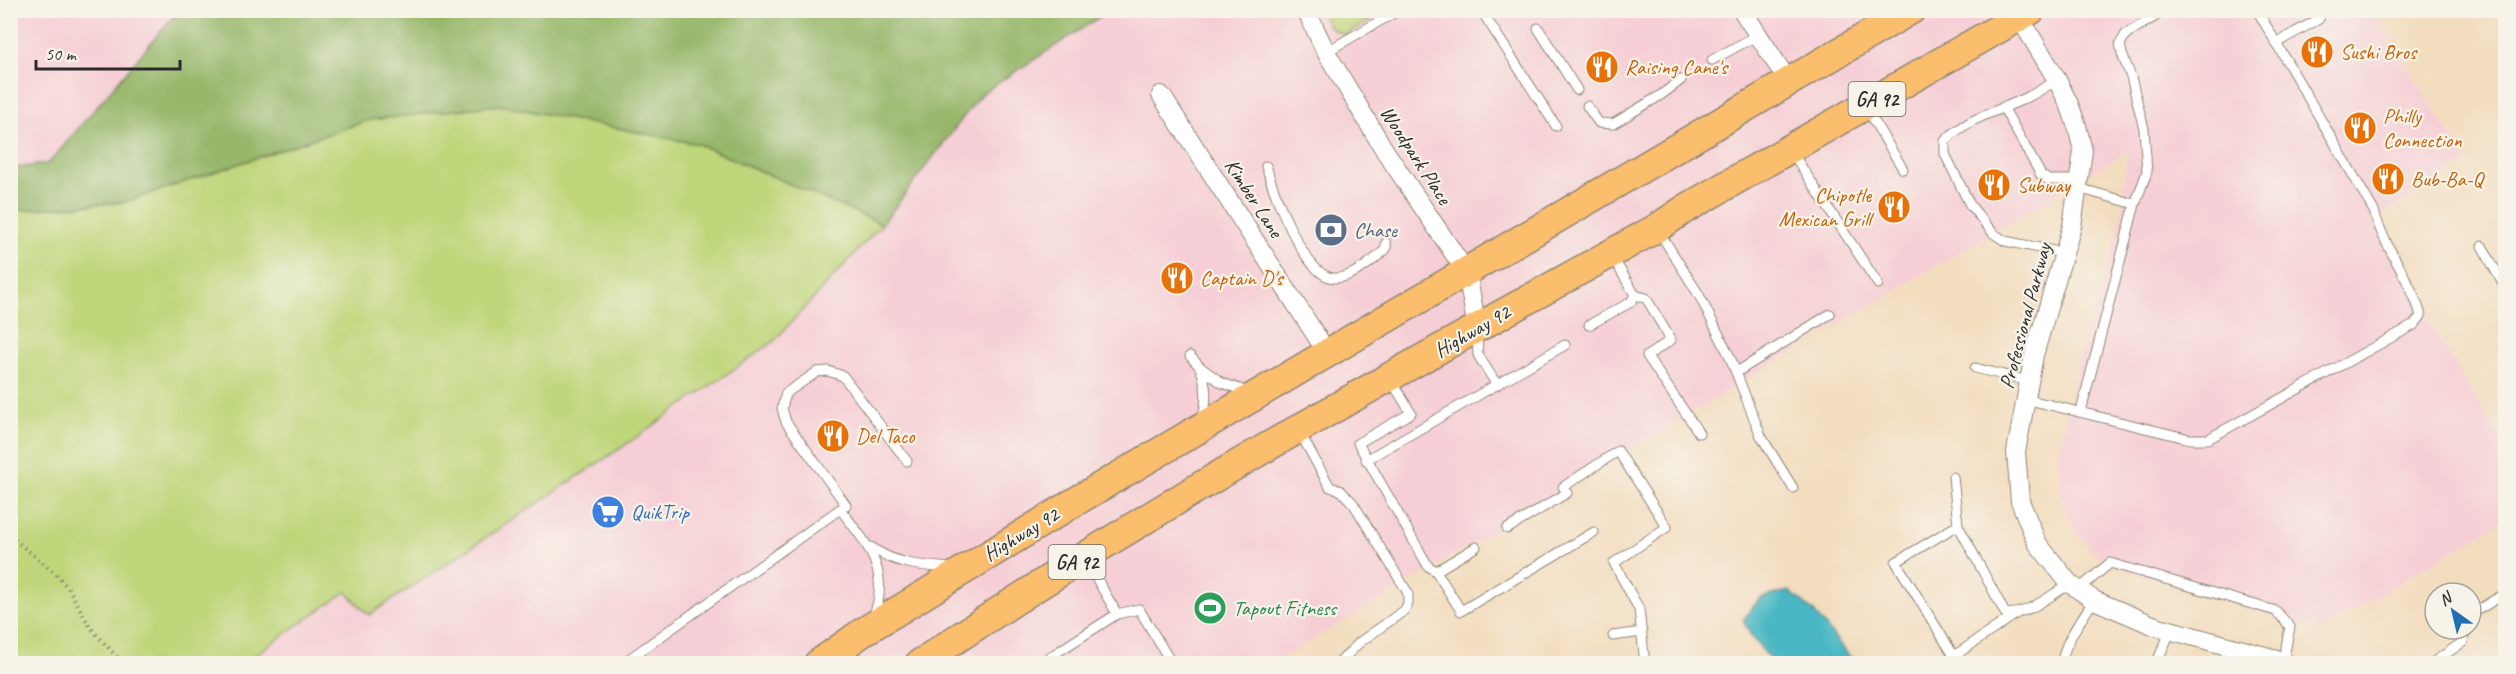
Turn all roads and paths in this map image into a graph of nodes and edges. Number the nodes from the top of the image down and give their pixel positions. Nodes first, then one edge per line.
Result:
1 (1305, 10) edge
2 (1399, 10) edge
3 (1481, 10) edge
4 (1742, 10) edge
5 (1911, 10) edge
6 (2166, 10) edge
7 (2257, 10) edge
8 (2321, 10) edge
9 (2022, 13) edge
10 (1538, 28) dead end
11 (1758, 35) junction
12 (2276, 43) junction
13 (1326, 52) junction
14 (1712, 60) dead end
15 (1681, 80) dead end
16 (2057, 80) junction
17 (1788, 81) junction
18 (1577, 90) dead end
19 (1161, 95) dead end
20 (1587, 106) dead end
21 (1865, 106) junction
22 (2003, 107) junction
23 (1556, 126) dead end
24 (1790, 149) junction
25 (1266, 166) dead end
26 (1903, 169) dead end
27 (2078, 184) junction
28 (2135, 204) junction
29 (1657, 228) junction
30 (1386, 243) dead end
31 (2481, 246) dead end
32 (2064, 253) junction
33 (1610, 254) junction
34 (1467, 273) junction
35 (1878, 284) dead end
36 (2505, 289) edge
37 (1635, 295) junction
38 (1830, 314) dead end
39 (1589, 325) dead end
40 (1477, 328) junction
41 (1565, 345) dead end
42 (1328, 354) junction
43 (1190, 356) dead end
44 (1200, 367) junction
45 (1975, 368) dead end
46 (1737, 372) junction
47 (1390, 378) junction
48 (1497, 385) junction
49 (2027, 390) junction
50 (1262, 392) junction
51 (2081, 411) junction
52 (1197, 430) junction
53 (1299, 431) junction
54 (1699, 433) dead end
55 (1366, 460) junction
56 (907, 461) dead end
57 (1953, 477) dead end
58 (1793, 488) dead end
59 (846, 505) dead end
60 (1958, 525) junction
61 (1507, 529) dead end
62 (1594, 532) dead end
63 (10, 536) edge
64 (867, 543) junction
65 (1476, 548) dead end
66 (1085, 557) junction
67 (964, 569) junction
68 (1436, 571) junction
69 (2081, 591) junction
70 (2505, 593) edge
71 (2483, 607) edge
72 (1117, 614) junction
73 (2016, 614) junction
74 (2170, 630) junction
75 (863, 632) junction
76 (1642, 632) junction
77 (1612, 636) dead end
78 (2463, 641) edge
79 (924, 662) edge
80 (2284, 662) edge
81 (123, 663) edge
82 (622, 663) edge
83 (818, 663) edge
84 (1039, 663) edge
85 (1172, 663) edge
86 (1338, 663) edge
87 (1645, 663) edge
88 (2062, 663) edge
89 (2157, 663) edge
90 (2431, 663) edge

1 - 13 street, Woodpark Place
2 - 13 lane
3 - 23 lane
4 - 11 street
5 - 17 main road, Highway 92 / GA 92
6 - 28 lane
7 - 12 lane
8 - 12 lane
9 - 16 street, Professional Parkway
9 - 21 main road, Highway 92 / GA 92
10 - 18 lane
11 - 14 lane
11 - 17 street
12 - 51 lane
13 - 34 street, Woodpark Place
15 - 20 lane
16 - 22 lane
16 - 27 street, Professional Parkway
17 - 34 main road, Highway 92 / GA 92
19 - 42 street, Kimber Lane
21 - 24 main road, Highway 92 / GA 92
21 - 26 lane
22 - 27 lane
22 - 32 lane
24 - 29 main road, Highway 92 / GA 92
24 - 35 lane
25 - 30 lane
27 - 28 lane
27 - 32 street, Professional Parkway
28 - 51 lane
29 - 33 main road, Highway 92 / GA 92
29 - 46 lane
31 - 36 lane
32 - 49 street, Professional Parkway
33 - 37 lane
33 - 40 main road, Highway 92 / GA 92
34 - 40 street, Woodpark Place
34 - 42 main road, Highway 92 / GA 92
37 - 39 lane
37 - 54 lane
38 - 46 lane
40 - 47 main road, Highway 92 / GA 92
40 - 48 lane
41 - 48 lane
42 - 50 main road, Highway 92 / GA 92
43 - 44 lane
44 - 50 lane
44 - 52 lane
45 - 49 lane
46 - 58 lane
47 - 53 main road, Highway 92 / GA 92
47 - 55 lane
48 - 55 lane
49 - 51 lane
49 - 69 street, Professional Parkway
50 - 52 main road, Highway 92 / GA 92
52 - 67 main road, Highway 92 / GA 92
53 - 66 main road, Highway 92 / GA 92
53 - 86 lane
55 - 68 lane
56 - 59 lane
57 - 60 lane
60 - 73 lane
60 - 73 lane
61 - 76 lane
62 - 68 lane
63 - 81 path
64 - 67 lane
64 - 75 lane
64 - 82 lane
65 - 68 lane
66 - 72 lane
66 - 79 main road, Highway 92 / GA 92
67 - 75 main road, Highway 92 / GA 92
69 - 73 lane
69 - 74 street, Professional Parkway
69 - 80 lane
69 - 88 lane
70 - 71 lane
72 - 84 lane
72 - 85 lane
74 - 80 street, Professional Parkway
74 - 89 lane
75 - 83 main road, Highway 92 / GA 92
76 - 77 lane
76 - 87 lane
78 - 90 lane

